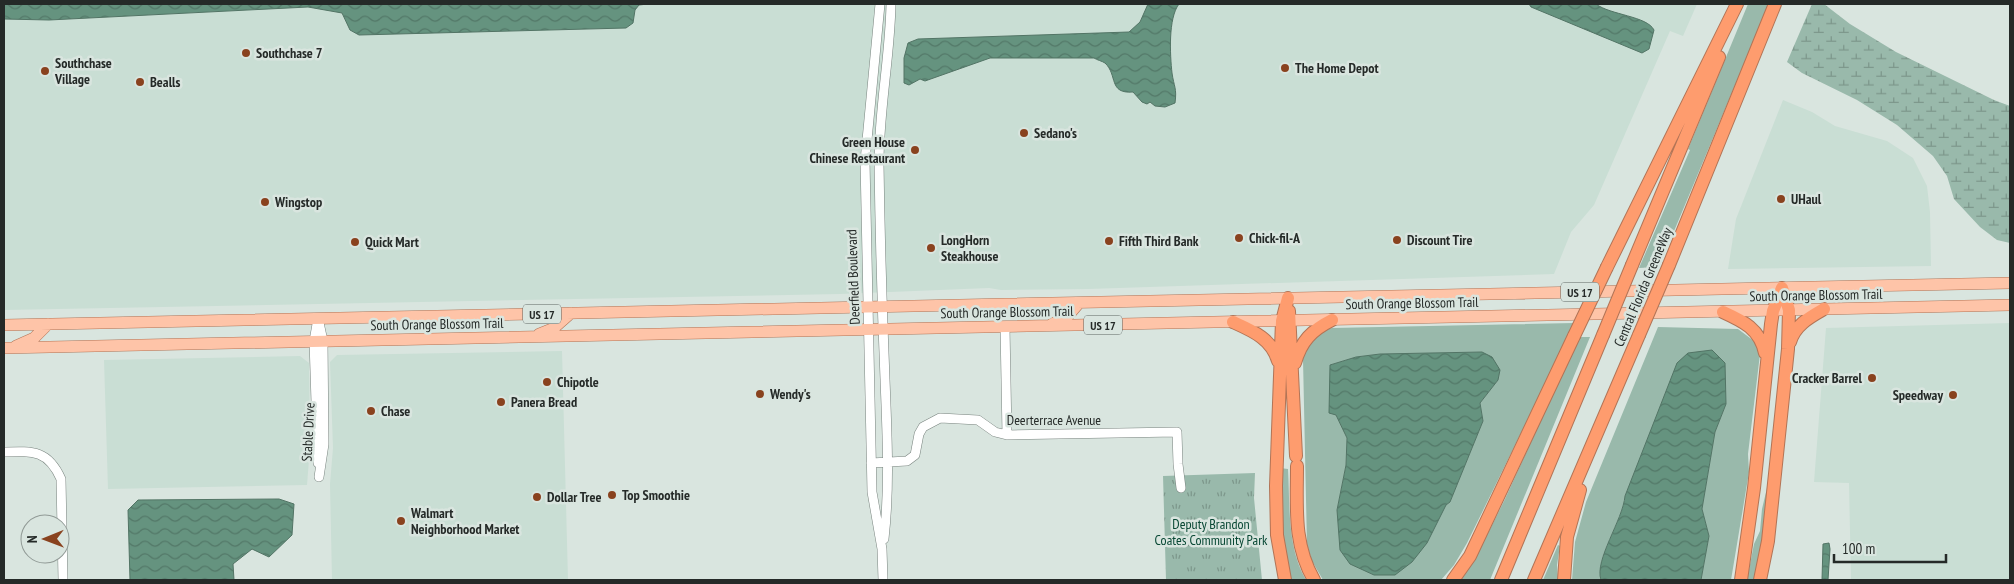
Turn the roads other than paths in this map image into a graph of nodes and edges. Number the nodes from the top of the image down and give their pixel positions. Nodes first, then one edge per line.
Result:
1 (880, 4) edge
2 (891, 4) edge
3 (1737, 4) edge
4 (1741, 4) edge
5 (1775, 4) edge
6 (865, 161) junction
7 (879, 161) junction
8 (2010, 283) edge
9 (1782, 288) junction
10 (1288, 298) junction
11 (1079, 303) junction
12 (2010, 305) edge
13 (867, 307) junction
14 (882, 307) junction
15 (1824, 309) junction
16 (1773, 310) junction
17 (1790, 310) junction
18 (1723, 312) junction
19 (571, 313) junction
20 (318, 318) junction
21 (1332, 320) junction
22 (1286, 321) junction
23 (1233, 322) junction
24 (48, 324) junction
25 (4, 325) edge
26 (1048, 326) junction
27 (1006, 327) junction
28 (883, 329) junction
29 (868, 330) junction
30 (1639, 335) junction
31 (531, 337) junction
32 (318, 341) junction
33 (7, 348) edge
34 (1788, 349) junction
35 (1766, 358) junction
36 (1279, 363) junction
37 (1293, 373) junction
38 (1007, 436) junction
39 (4, 452) edge
40 (871, 463) junction
41 (888, 463) junction
42 (1181, 488) dead end
43 (882, 549) junction
44 (63, 580) edge
45 (883, 580) edge
46 (1285, 580) edge
47 (1314, 580) edge
48 (1453, 580) edge
49 (1501, 580) edge
50 (1534, 580) edge
51 (1564, 580) edge
52 (1741, 580) edge
53 (1760, 580) edge

1 - 6 street, Deerfield Boulevard
2 - 7 street, Deerfield Boulevard
3 - 48 highway, bridge
4 - 49 highway, Central Florida GreeneWay, bridge
5 - 30 highway, Central Florida GreeneWay, bridge
6 - 7 street
6 - 13 street, Deerfield Boulevard
7 - 14 street, Deerfield Boulevard
8 - 9 main road, South Orange Blossom Trail / US 17
9 - 10 main road, South Orange Blossom Trail / US 17
9 - 16 highway
9 - 17 highway
10 - 11 main road, South Orange Blossom Trail / US 17
10 - 22 highway
11 - 14 main road, South Orange Blossom Trail / US 17
11 - 26 main road
12 - 15 main road, South Orange Blossom Trail / US 17
13 - 14 main road, South Orange Blossom Trail / US 17
13 - 19 main road, South Orange Blossom Trail / US 17
13 - 29 street, Deerfield Boulevard
14 - 28 street, Deerfield Boulevard
15 - 17 main road, South Orange Blossom Trail / US 17
15 - 34 highway
16 - 17 main road, South Orange Blossom Trail / US 17
16 - 18 main road, South Orange Blossom Trail / US 17
16 - 35 highway
17 - 34 highway
18 - 21 main road, South Orange Blossom Trail / US 17
18 - 35 highway
19 - 20 main road, South Orange Blossom Trail / US 17
19 - 31 main road
20 - 24 main road, South Orange Blossom Trail / US 17
20 - 32 street, Stable Drive
21 - 22 main road, South Orange Blossom Trail / US 17
21 - 37 highway
22 - 23 main road, South Orange Blossom Trail / US 17
22 - 36 highway
22 - 37 highway
23 - 26 main road, South Orange Blossom Trail / US 17
23 - 36 highway
24 - 25 main road, South Orange Blossom Trail / US 17
24 - 33 main road
26 - 27 main road, South Orange Blossom Trail / US 17
27 - 28 main road, South Orange Blossom Trail / US 17
27 - 38 street
28 - 29 main road, South Orange Blossom Trail / US 17
28 - 41 street, Deerfield Boulevard
29 - 31 main road, South Orange Blossom Trail / US 17
29 - 40 street, Deerfield Boulevard
30 - 50 highway, Central Florida GreeneWay
30 - 51 highway
31 - 32 main road, South Orange Blossom Trail / US 17
32 - 32 street, Stable Drive
32 - 33 main road, South Orange Blossom Trail / US 17
34 - 53 highway
35 - 52 highway
36 - 46 highway
37 - 47 highway
38 - 41 street, Deerterrace Avenue
38 - 42 street, Deerterrace Avenue
39 - 44 street
40 - 41 street, Deerterrace Avenue
40 - 43 street, Deerfield Boulevard
41 - 43 street, Deerfield Boulevard
43 - 45 street, Deerfield Boulevard

